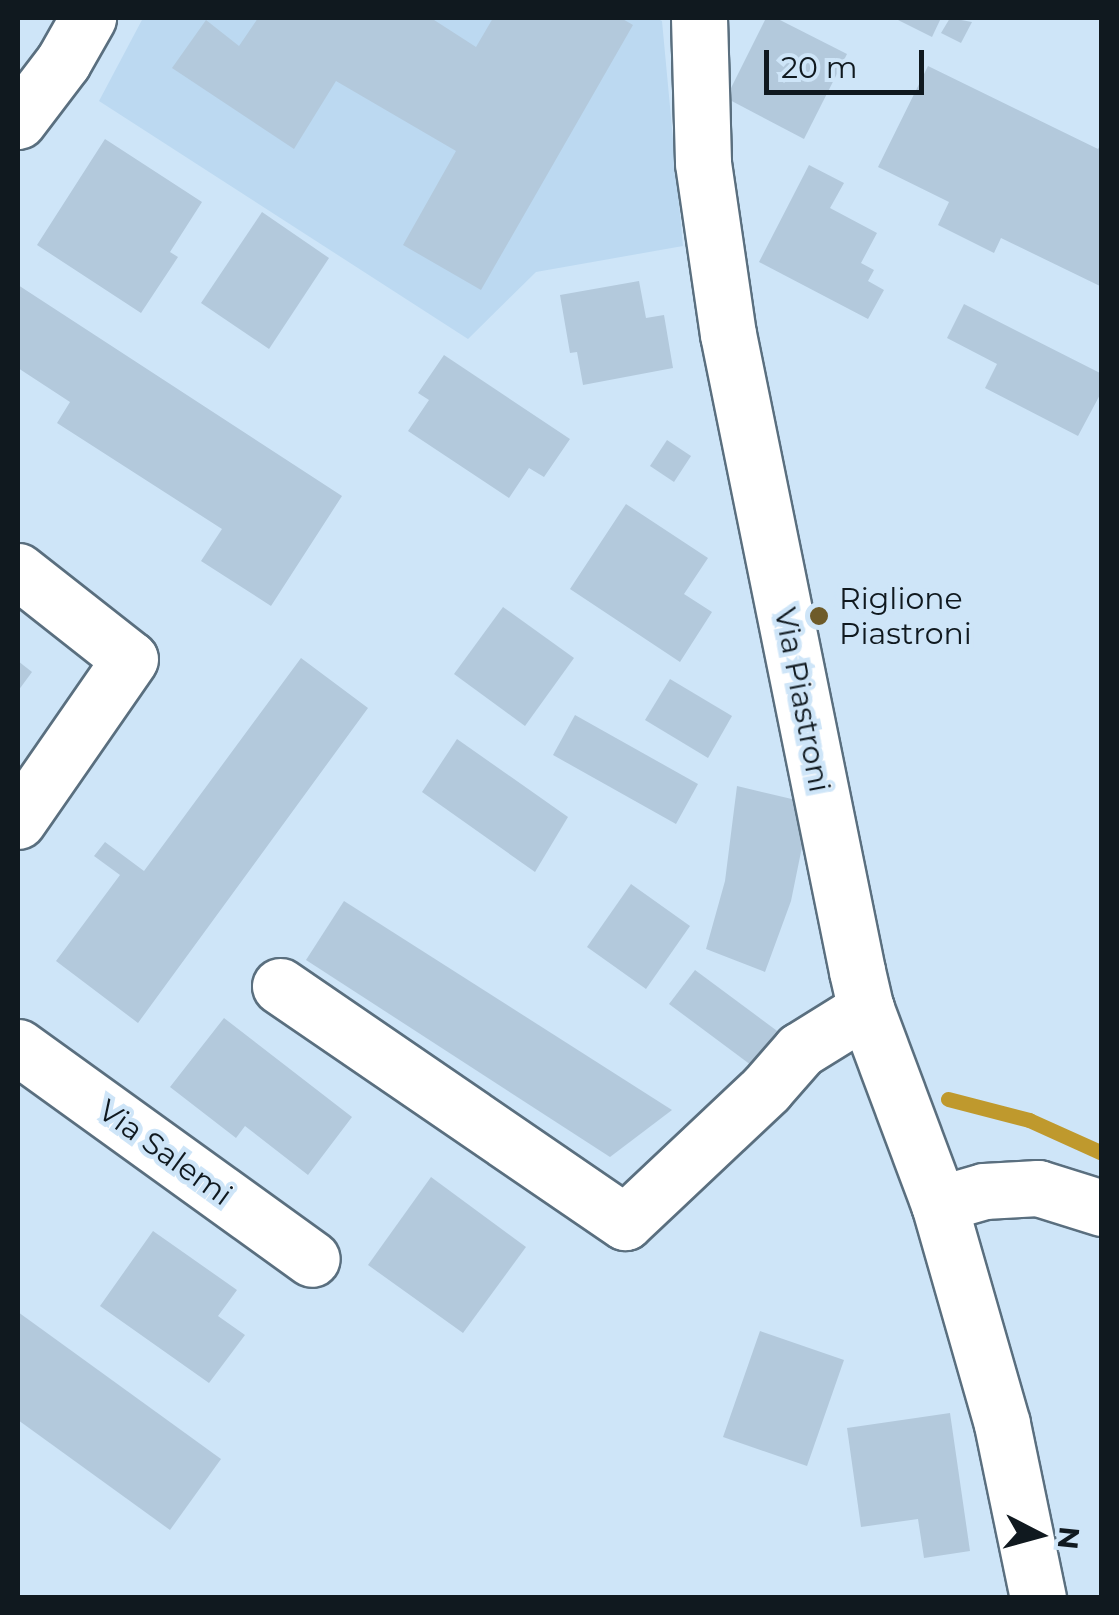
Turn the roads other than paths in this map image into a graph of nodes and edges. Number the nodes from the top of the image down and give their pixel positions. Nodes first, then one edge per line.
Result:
1 (88, 18) edge
2 (699, 18) edge
3 (18, 121) edge
4 (18, 571) edge
5 (18, 820) edge
6 (280, 986) dead end
7 (866, 1009) junction
8 (18, 1048) edge
9 (939, 1204) junction
10 (1102, 1208) edge
11 (312, 1259) dead end
12 (1038, 1598) edge

1 - 3 street
2 - 7 street, Via Piastroni
4 - 5 street
6 - 7 street
7 - 9 street, Via Piastroni
8 - 11 street, Via Salemi
9 - 10 street
9 - 12 street, Via Piastroni

